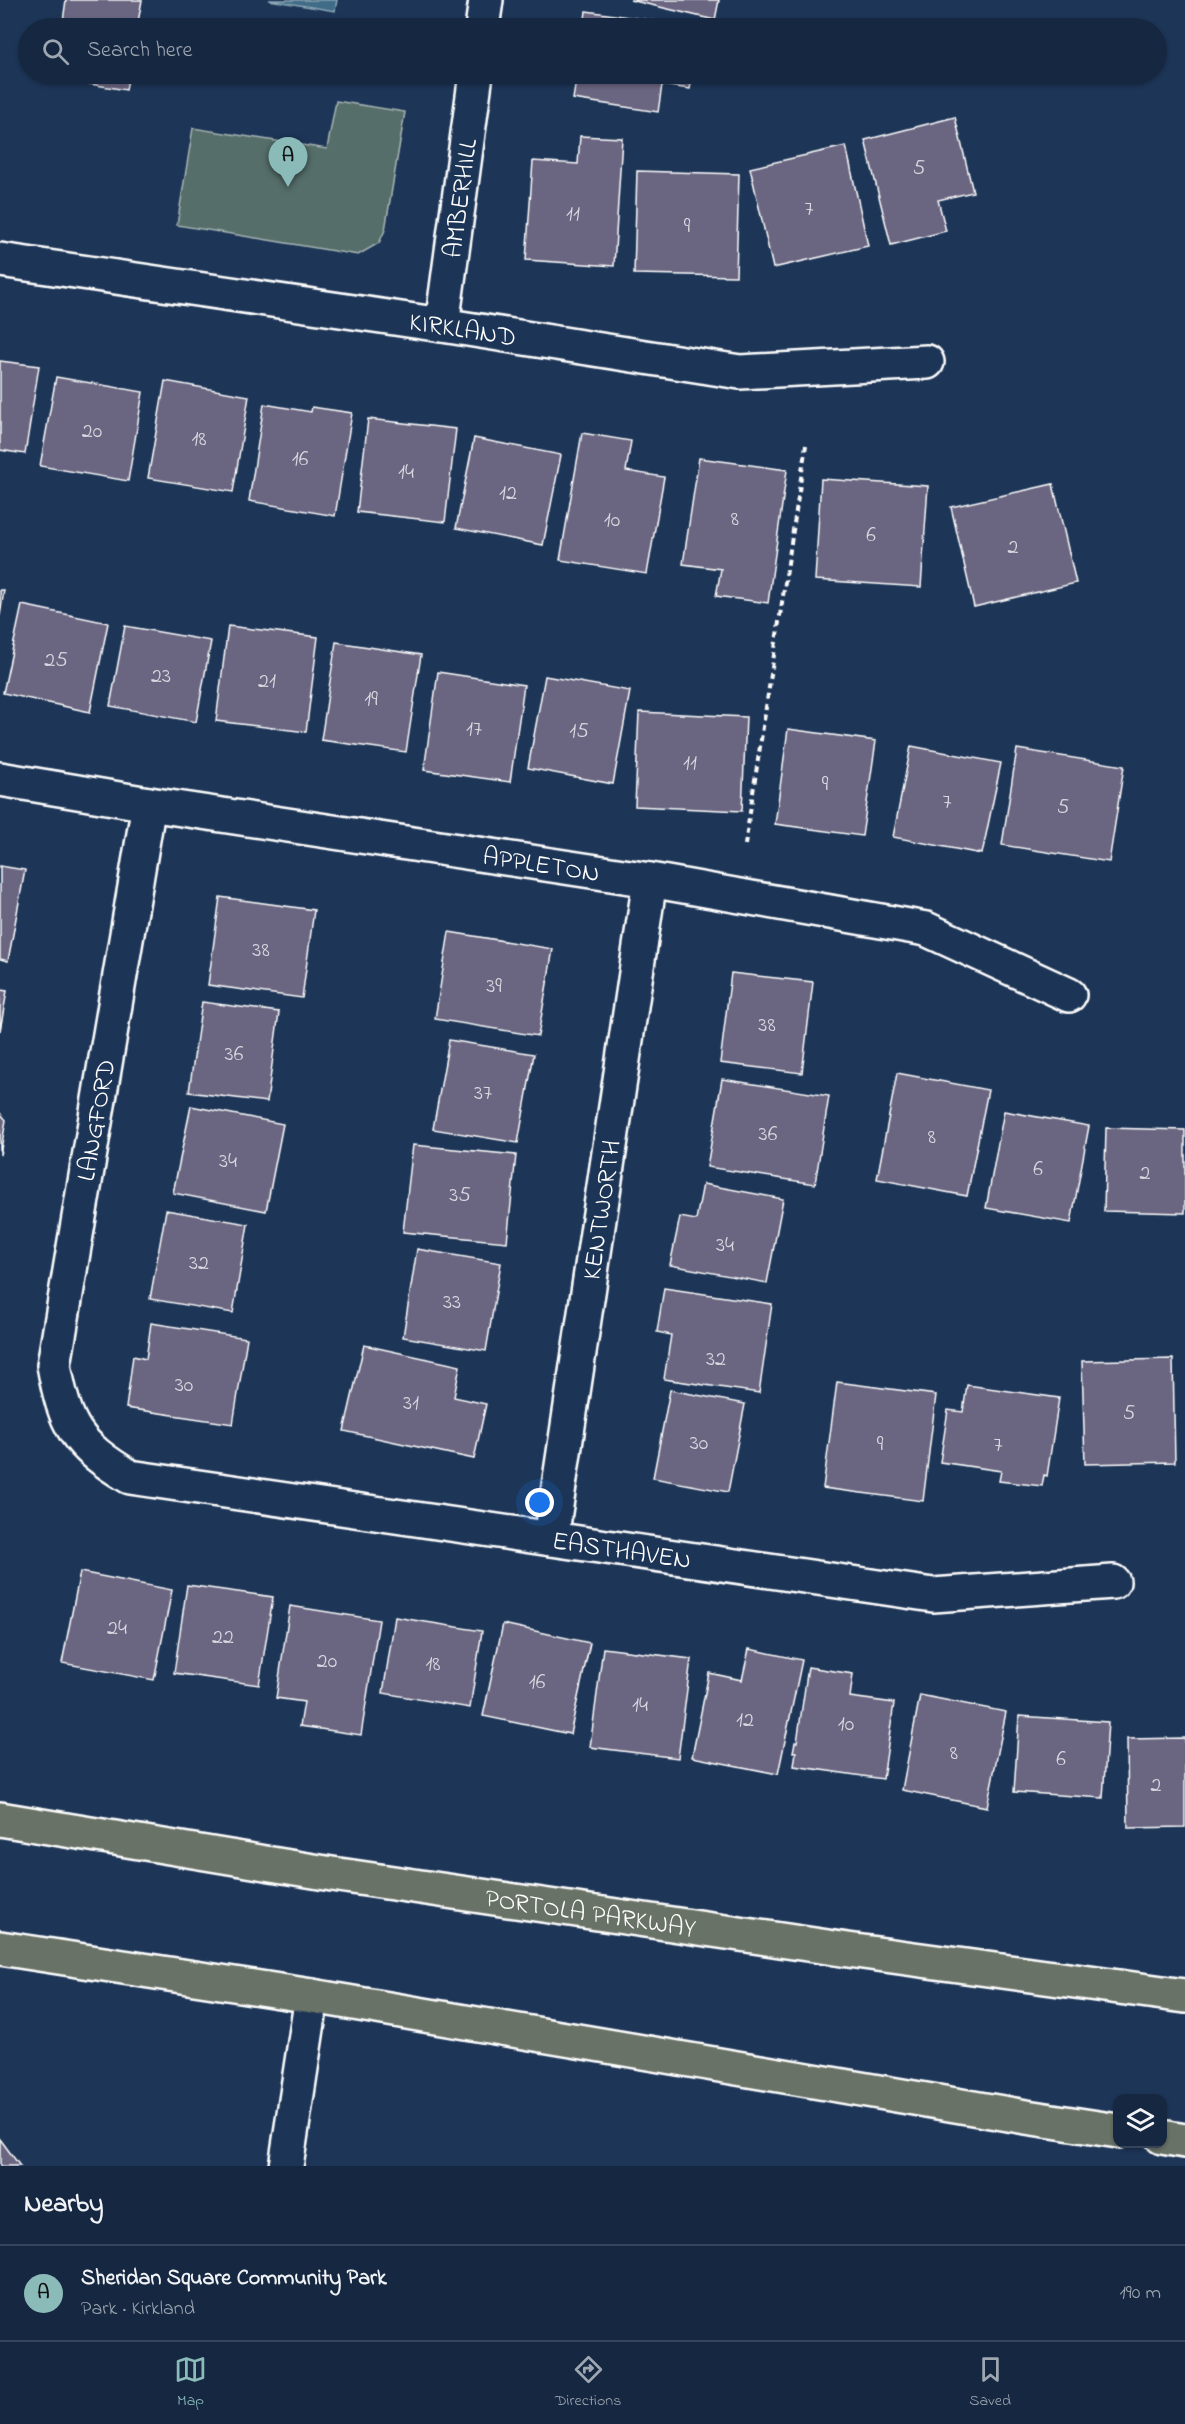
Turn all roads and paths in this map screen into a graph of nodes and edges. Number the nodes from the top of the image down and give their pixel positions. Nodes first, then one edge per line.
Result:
1 (486, 0) edge
2 (483, 18) edge
3 (475, 84) edge
4 (0, 260) edge
5 (442, 325) junction
6 (927, 362) dead end
7 (806, 445) dead end
8 (0, 779) edge
9 (149, 804) junction
10 (745, 845) dead end
11 (650, 880) junction
12 (1069, 995) dead end
13 (76, 1433) joint
14 (551, 1539) junction
15 (1113, 1582) dead end
16 (0, 1819) edge
17 (0, 1948) edge
18 (312, 1996) junction
19 (1185, 1996) edge
20 (1113, 2130) edge
21 (1167, 2138) edge
22 (1185, 2140) edge
23 (286, 2166) edge

1 - 2 street
3 - 5 street, AMBERHILL
4 - 5 street, KIRKLAND
5 - 6 street, KIRKLAND
7 - 10 path
8 - 9 street, APPLETON
9 - 11 street, APPLETON
9 - 13 street, LANGFORD
11 - 12 street, APPLETON
11 - 14 street, KENTWORTH
13 - 14 street, EASTHAVEN
14 - 15 street, EASTHAVEN
16 - 19 main road, PORTOLA PARKWAY
17 - 18 main road
18 - 20 main road
18 - 23 street
21 - 22 main road

